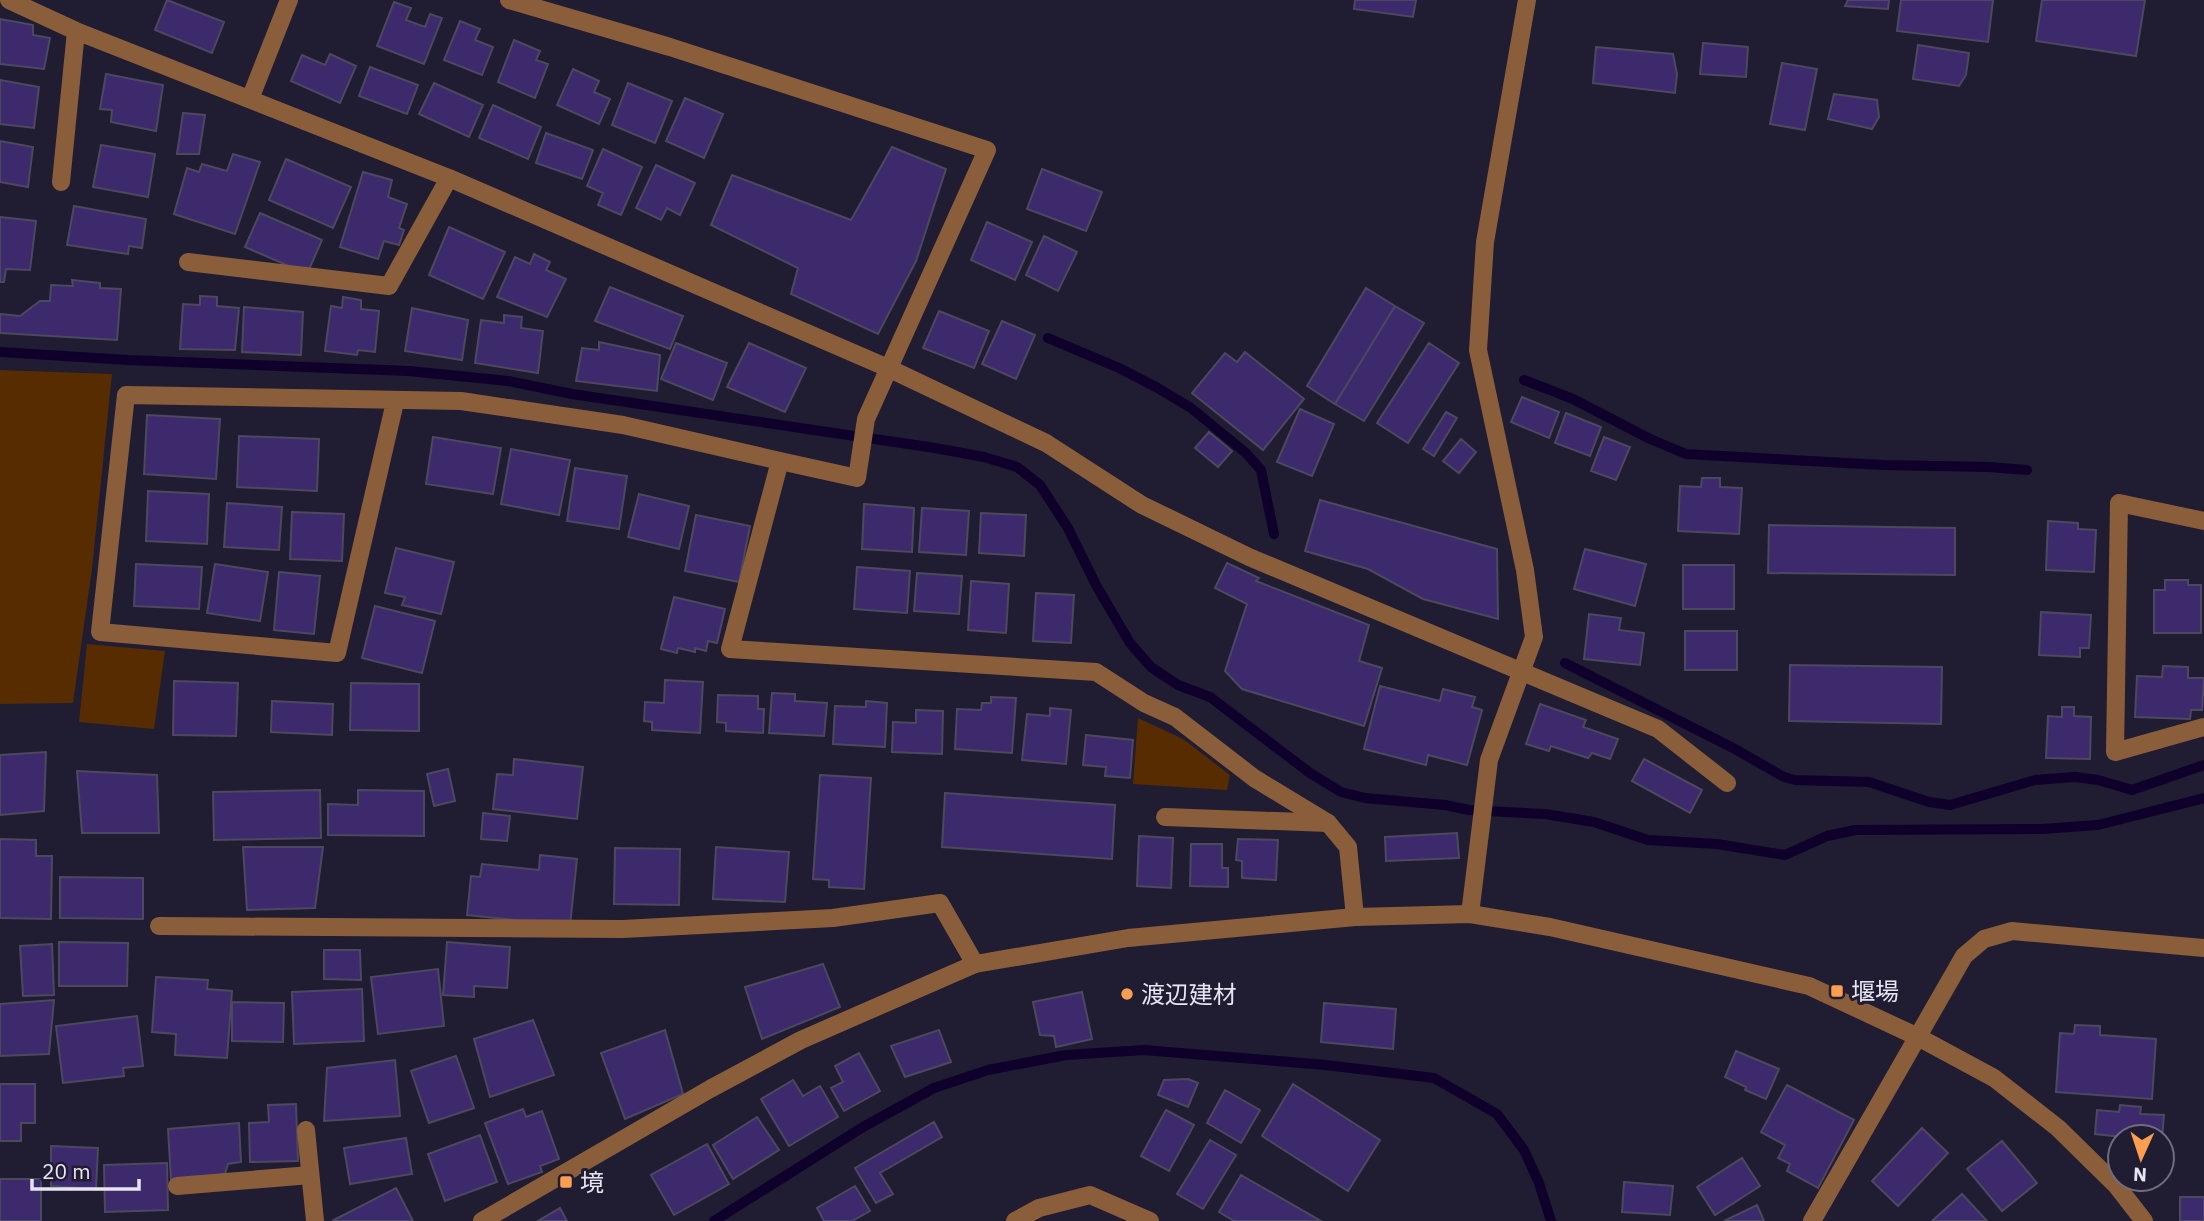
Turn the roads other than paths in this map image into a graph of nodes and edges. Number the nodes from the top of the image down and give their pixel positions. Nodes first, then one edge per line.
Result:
1 (9, 0) edge
2 (289, 0) edge
3 (509, 0) edge
4 (1527, 0) edge
5 (76, 30) junction
6 (250, 99) junction
7 (449, 178) junction
8 (61, 183) dead end
9 (188, 262) dead end
10 (888, 368) junction
11 (395, 402) junction
12 (780, 461) junction
13 (2204, 521) edge
14 (1523, 672) junction
15 (2204, 727) edge
16 (1727, 783) dead end
17 (1165, 817) dead end
18 (1328, 823) junction
19 (1470, 914) junction
20 (1355, 917) junction
21 (159, 926) dead end
22 (2204, 948) edge
23 (975, 964) junction
24 (1918, 1037) junction
25 (306, 1130) dead end
26 (310, 1175) junction
27 (177, 1186) dead end
28 (315, 1221) edge
29 (482, 1221) edge
30 (1015, 1221) edge
31 (1150, 1221) edge
32 (1812, 1221) edge
33 (2144, 1221) edge

1 - 5 street
2 - 6 street
3 - 10 street
4 - 14 street
5 - 6 street
5 - 8 street
6 - 7 street
7 - 9 street
7 - 10 street
10 - 12 street
10 - 14 street
11 - 11 street
11 - 12 street
12 - 18 street
13 - 15 street
14 - 16 street
14 - 19 street
17 - 18 street
18 - 20 street
19 - 20 street
19 - 24 street
20 - 23 street
21 - 23 street
22 - 24 street
23 - 29 street
24 - 32 street
24 - 33 street
25 - 26 street
26 - 27 street
26 - 28 street
30 - 31 street

